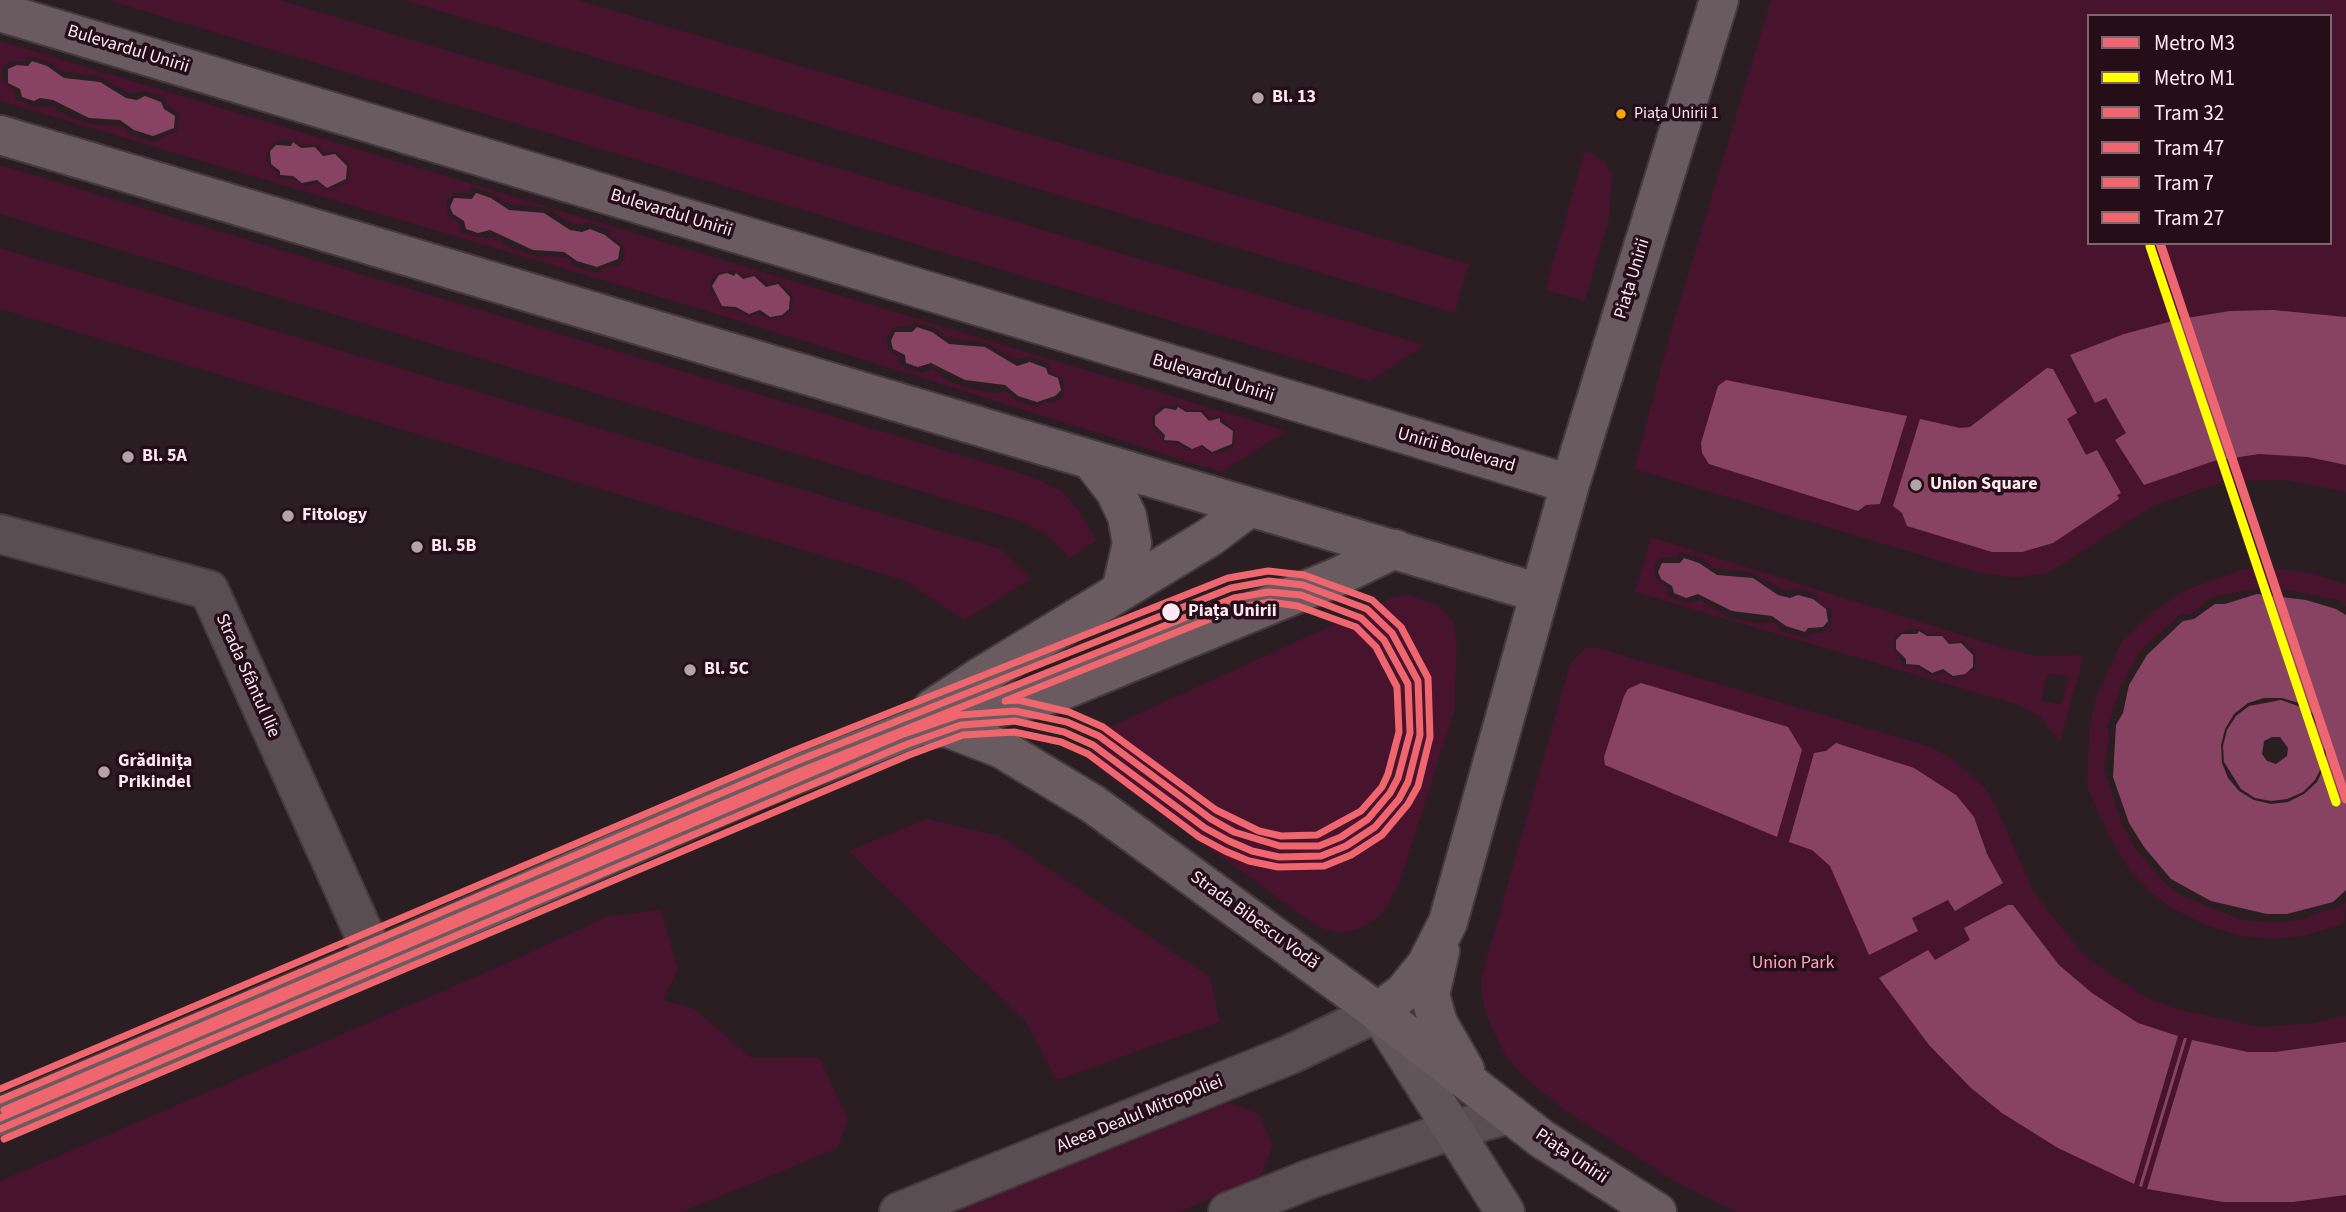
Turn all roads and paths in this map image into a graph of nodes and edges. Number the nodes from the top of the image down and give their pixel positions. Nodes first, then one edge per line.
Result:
1 (1718, 0) edge
2 (0, 12) edge
3 (0, 135) edge
4 (1091, 460) junction
5 (1570, 484) junction
6 (1250, 507) junction
7 (0, 534) edge
8 (1395, 549) junction
9 (1121, 591) junction
10 (1539, 593) junction
11 (920, 726) junction
12 (1448, 922) junction
13 (374, 958) junction
14 (1378, 1012) junction
15 (1498, 1106) junction
16 (0, 1116) edge
17 (1452, 1130) junction
18 (899, 1212) edge
19 (1228, 1212) edge
20 (1505, 1212) edge
21 (1657, 1212) edge

1 - 5 main road, Piața Unirii
2 - 5 main road, Bulevardul Unirii
3 - 4 main road
4 - 6 main road
4 - 9 main road
5 - 10 main road, Piața Unirii
6 - 8 main road
6 - 9 main road
7 - 13 street, Strada Sfântul Ilie
8 - 10 main road
8 - 11 main road
9 - 11 main road
10 - 12 main road, Piața Unirii
11 - 13 main road
11 - 14 main road, Strada Bibescu Vodă
12 - 14 main road, Piața Unirii
12 - 15 main road, Piața Unirii
13 - 16 main road
14 - 15 main road, Piața Unirii
14 - 17 street, Strada Bibescu Vodă
14 - 18 street, Aleea Dealul Mitropoliei
15 - 17 street
15 - 21 main road, Piața Unirii
17 - 19 street
17 - 20 street, Strada Bibescu Vodă

